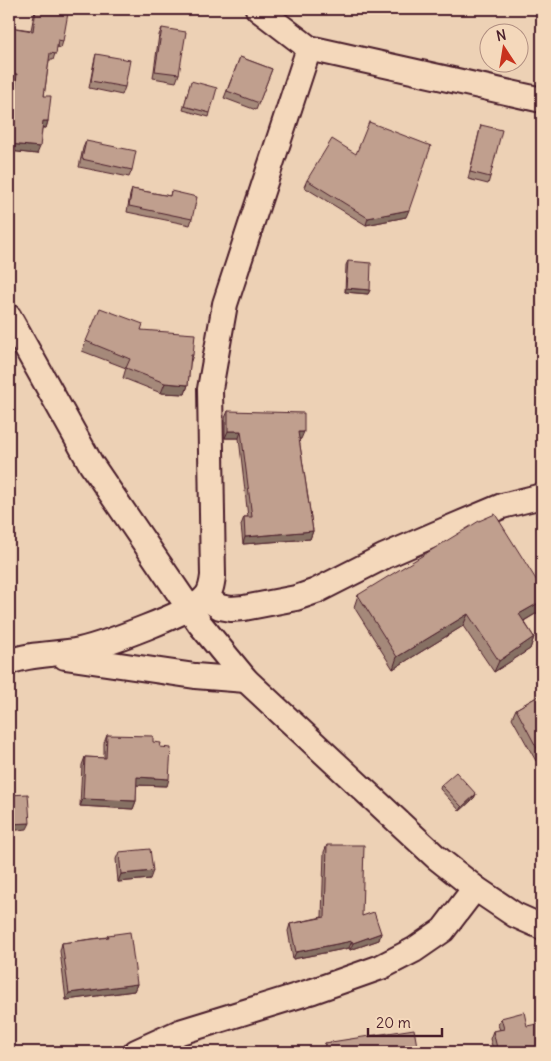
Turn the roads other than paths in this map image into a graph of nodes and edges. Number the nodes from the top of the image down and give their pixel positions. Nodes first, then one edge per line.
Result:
1 (258, 9) edge
2 (309, 48) junction
3 (542, 100) edge
4 (9, 317) edge
5 (542, 496) edge
6 (198, 603) junction
7 (51, 655) junction
8 (9, 662) edge
9 (246, 680) junction
10 (475, 888) junction
11 (542, 927) edge
12 (136, 1052) edge

1 - 2 street
2 - 3 street
2 - 6 street
4 - 6 street
5 - 6 street
6 - 7 street
6 - 9 street
7 - 8 street
7 - 9 street
9 - 10 street
10 - 11 street
10 - 12 street

